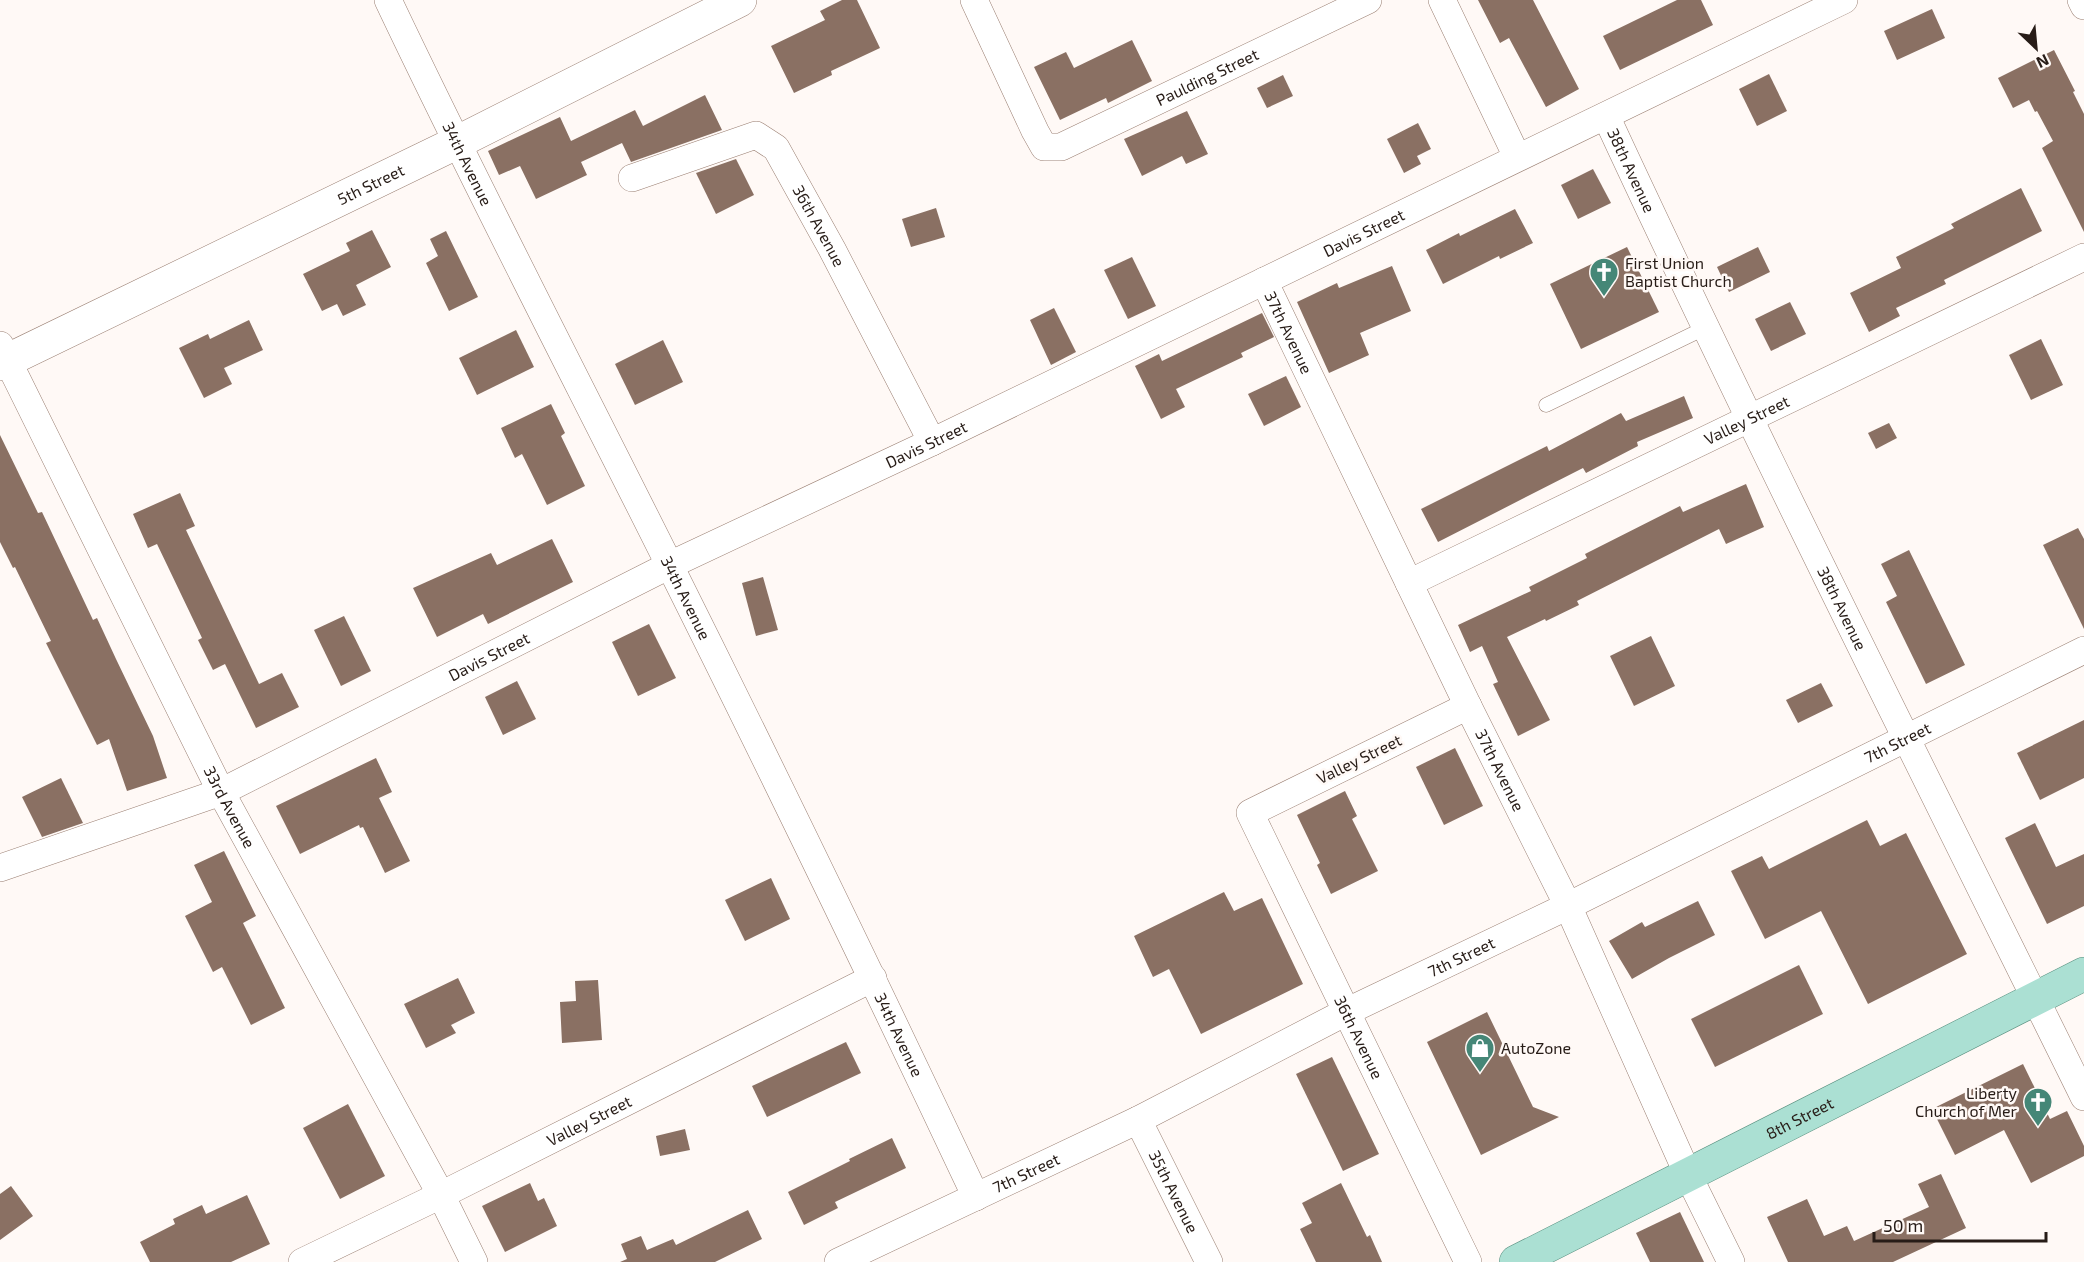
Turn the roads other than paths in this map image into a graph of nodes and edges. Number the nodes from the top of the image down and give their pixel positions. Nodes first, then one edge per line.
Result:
1 (388, 0) edge
2 (974, 0) edge
3 (1368, 0) edge
4 (1442, 0) edge
5 (1844, 0) edge
6 (2081, 0) edge
7 (734, 1) edge
8 (2084, 6) edge
9 (1606, 116) junction
10 (456, 143) junction
11 (1517, 157) junction
12 (632, 178) dead end
13 (2084, 257) edge
14 (1264, 281) junction
15 (1705, 328) junction
16 (3, 356) edge
17 (1546, 405) dead end
18 (1750, 419) junction
19 (932, 442) junction
20 (670, 565) junction
21 (1409, 583) junction
22 (2084, 650) edge
23 (1468, 706) junction
24 (1905, 738) junction
25 (221, 792) junction
26 (1250, 813) joint
27 (0, 868) edge
28 (1568, 906) junction
29 (2084, 974) edge
30 (873, 978) junction
31 (2036, 999) junction
32 (1346, 1012) junction
33 (2084, 1097) edge
34 (1138, 1120) junction
35 (1688, 1175) junction
36 (441, 1195) junction
37 (976, 1197) junction
38 (302, 1262) edge
39 (474, 1262) edge
40 (838, 1262) edge
41 (1209, 1262) edge
42 (1468, 1262) edge
43 (1516, 1262) edge
44 (1731, 1262) edge

1 - 10 street, 34th Avenue
2 - 3 street, Paulding Street
4 - 11 street
5 - 9 street, Davis Street
6 - 8 street
7 - 10 street, 5th Street
9 - 11 street, Davis Street
9 - 15 street, 38th Avenue
10 - 16 street, 5th Street
10 - 20 street, 34th Avenue
11 - 14 street, Davis Street
12 - 19 street, 36th Avenue
13 - 18 street, Valley Street
14 - 19 street, Davis Street
14 - 21 street, 37th Avenue
15 - 17 lane
15 - 18 street, 38th Avenue
16 - 25 street, 33rd Avenue
18 - 21 street, Valley Street
18 - 24 street, 38th Avenue
19 - 20 street, Davis Street
20 - 25 street, Davis Street
20 - 30 street, 34th Avenue
21 - 23 street, 37th Avenue
22 - 24 street, 7th Street
23 - 26 street, Valley Street
23 - 28 street, 37th Avenue
24 - 28 street, 7th Street
24 - 31 street, 38th Avenue
25 - 27 street, Davis Street
25 - 36 street, 33rd Avenue
26 - 32 street, 36th Avenue
28 - 32 street, 7th Street
28 - 35 street, 37th Avenue
29 - 31 main road, 8th Street
30 - 36 street, Valley Street
30 - 37 street, 34th Avenue
31 - 33 street, 38th Avenue
31 - 35 main road, 8th Street
32 - 34 street, 7th Street
32 - 42 street, 36th Avenue
34 - 37 street, 7th Street
34 - 41 street, 35th Avenue
35 - 43 main road, 8th Street
35 - 44 street, 37th Avenue
36 - 38 street, Valley Street
36 - 39 street, 33rd Avenue
37 - 40 street, 7th Street

